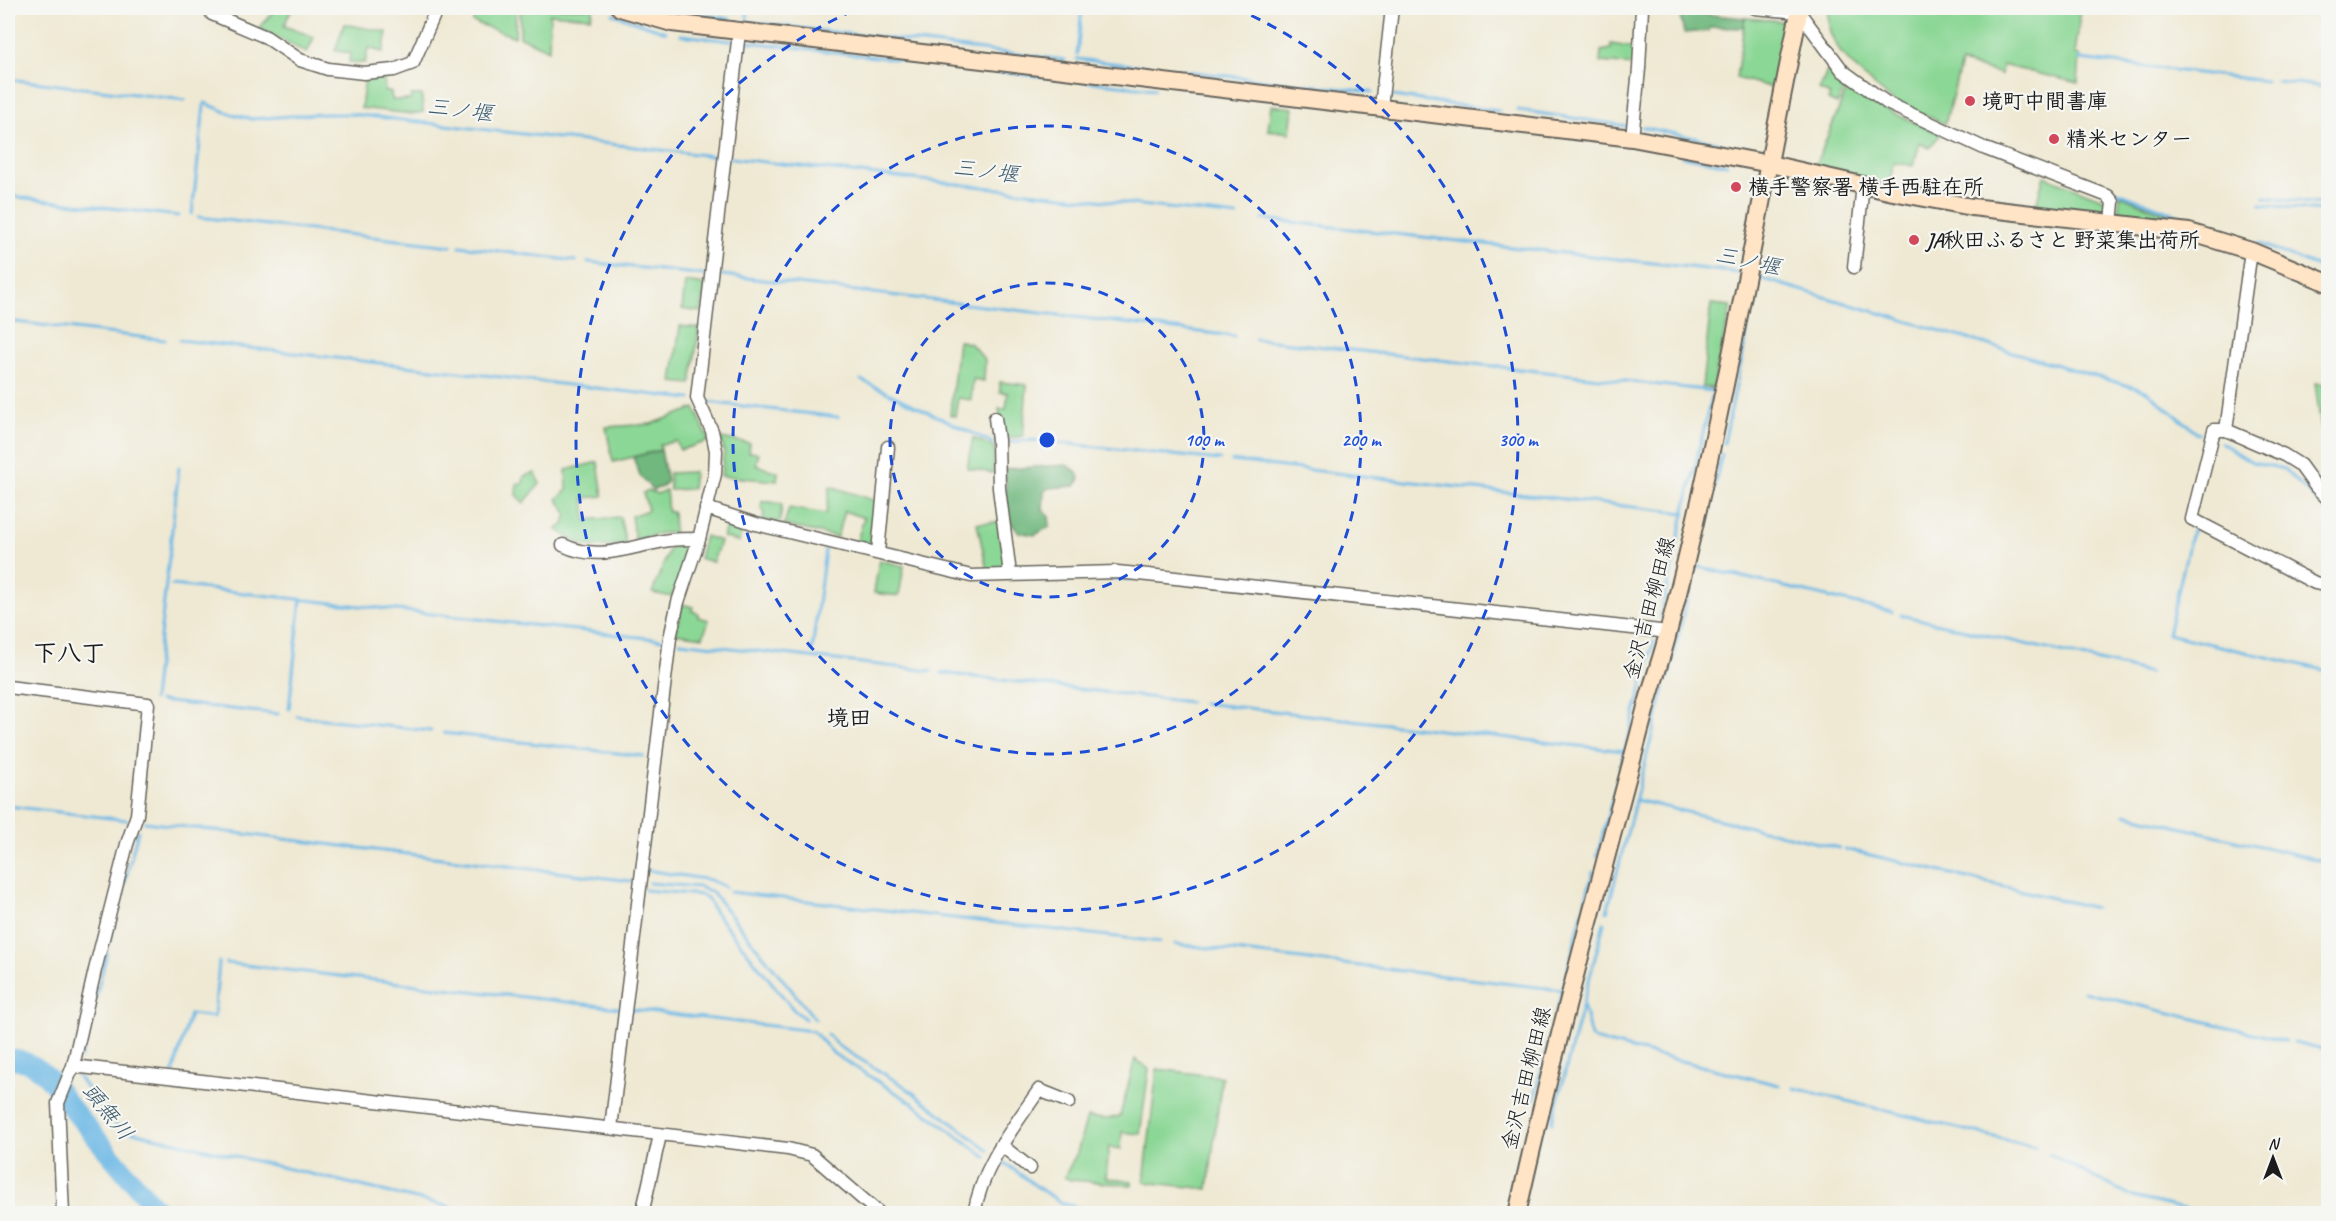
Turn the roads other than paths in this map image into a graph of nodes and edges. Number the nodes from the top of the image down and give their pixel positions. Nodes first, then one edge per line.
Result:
1 (212, 8) edge
2 (437, 8) edge
3 (620, 8) edge
4 (1392, 8) edge
5 (1642, 8) edge
6 (1755, 8) edge
7 (1800, 10) edge
8 (739, 32) junction
9 (1381, 107) junction
10 (1632, 138) junction
11 (1770, 164) junction
12 (1863, 185) junction
13 (2111, 223) junction
14 (2251, 251) junction
15 (1854, 267) dead end
16 (2328, 283) edge
17 (995, 418) dead end
18 (2226, 430) junction
19 (888, 447) dead end
20 (2328, 499) edge
21 (706, 508) junction
22 (699, 539) junction
23 (563, 545) dead end
24 (878, 552) junction
25 (1010, 574) junction
26 (2328, 586) edge
27 (1669, 632) junction
28 (8, 687) edge
29 (73, 1066) junction
30 (1069, 1102) dead end
31 (611, 1128) junction
32 (660, 1135) junction
33 (1001, 1145) junction
34 (1030, 1167) dead end
35 (63, 1214) edge
36 (642, 1214) edge
37 (880, 1214) edge
38 (974, 1214) edge
39 (1517, 1214) edge

1 - 2 street
3 - 8 street
4 - 9 street
5 - 10 street
6 - 7 street
7 - 11 street, 金沢吉田柳田線
7 - 13 street
8 - 9 street
8 - 21 street
9 - 10 street
10 - 11 street
11 - 12 street
11 - 27 street, 金沢吉田柳田線
12 - 13 street
12 - 15 street
13 - 14 street
14 - 16 street
14 - 18 street
17 - 25 street
18 - 20 street
18 - 26 street
19 - 24 street
21 - 22 street
21 - 24 street
22 - 23 street
22 - 31 street
24 - 25 street
25 - 27 street
27 - 39 street, 金沢吉田柳田線
28 - 29 street
29 - 31 street
29 - 35 street
30 - 33 street
31 - 32 street
32 - 36 street
32 - 37 street
33 - 34 street
33 - 38 street

